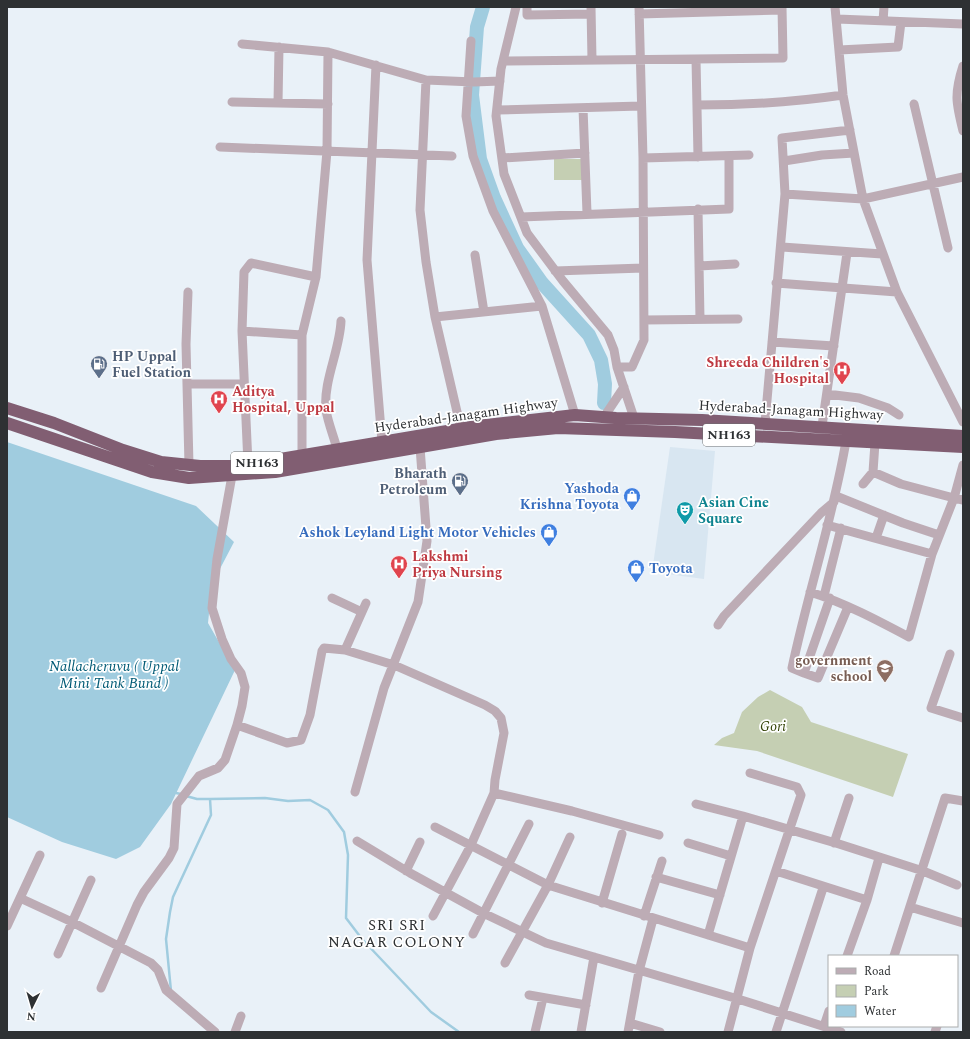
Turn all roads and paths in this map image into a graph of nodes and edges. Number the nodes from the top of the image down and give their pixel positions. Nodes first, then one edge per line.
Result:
1 (516, 7) edge
2 (527, 7) edge
3 (835, 7) edge
4 (884, 7) edge
5 (737, 9) edge
6 (782, 9) edge
7 (591, 10) edge
8 (639, 10) edge
9 (837, 19) junction
10 (883, 21) junction
11 (901, 22) junction
12 (963, 24) edge
13 (471, 41) dead end
14 (242, 44) dead end
15 (279, 47) junction
16 (839, 50) junction
17 (328, 52) junction
18 (640, 59) junction
19 (696, 59) junction
20 (592, 60) junction
21 (503, 61) junction
22 (376, 65) junction
23 (963, 66) edge
24 (426, 80) junction
25 (500, 81) junction
26 (469, 82) junction
27 (843, 95) junction
28 (232, 102) dead end
29 (278, 103) junction
30 (328, 104) junction
31 (914, 104) dead end
32 (698, 105) junction
33 (641, 106) junction
34 (583, 108) junction
35 (497, 110) junction
36 (850, 130) junction
37 (963, 131) edge
38 (220, 147) dead end
39 (327, 151) junction
40 (372, 153) junction
41 (585, 153) junction
42 (854, 153) junction
43 (422, 154) junction
44 (749, 155) dead end
45 (452, 156) dead end
46 (729, 156) junction
47 (698, 157) junction
48 (502, 158) junction
49 (643, 158) junction
50 (784, 160) junction
51 (963, 177) edge
52 (932, 184) junction
53 (785, 194) junction
54 (862, 200) junction
55 (698, 209) junction
56 (643, 211) junction
57 (587, 213) junction
58 (521, 217) junction
59 (782, 247) junction
60 (948, 248) dead end
61 (847, 253) junction
62 (882, 254) junction
63 (474, 255) dead end
64 (735, 264) dead end
65 (699, 266) junction
66 (643, 268) junction
67 (555, 271) junction
68 (316, 277) junction
69 (776, 283) junction
70 (842, 288) junction
71 (188, 292) dead end
72 (896, 292) junction
73 (542, 306) junction
74 (484, 312) junction
75 (435, 317) junction
76 (700, 319) junction
77 (738, 319) dead end
78 (644, 320) junction
79 (341, 321) dead end
80 (242, 331) junction
81 (302, 335) junction
82 (772, 342) junction
83 (834, 346) junction
84 (617, 367) junction
85 (187, 384) junction
86 (243, 384) junction
87 (624, 387) junction
88 (825, 399) junction
89 (7, 408) edge
90 (575, 415) junction
91 (900, 415) dead end
92 (604, 417) junction
93 (634, 418) junction
94 (963, 422) edge
95 (7, 423) edge
96 (765, 423) junction
97 (822, 426) junction
98 (461, 429) junction
99 (963, 436) edge
100 (846, 441) junction
101 (382, 442) junction
102 (875, 443) junction
103 (963, 447) edge
104 (420, 448) junction
105 (337, 449) junction
106 (302, 455) junction
107 (248, 464) junction
108 (189, 465) junction
109 (963, 465) edge
110 (233, 471) junction
111 (873, 472) junction
112 (863, 484) dead end
113 (835, 498) junction
114 (954, 498) junction
115 (963, 500) edge
116 (884, 515) junction
117 (827, 525) junction
118 (841, 528) junction
119 (939, 535) junction
120 (876, 538) junction
121 (932, 554) junction
122 (810, 592) junction
123 (827, 597) junction
124 (332, 598) dead end
125 (366, 603) dead end
126 (848, 607) junction
127 (362, 612) junction
128 (718, 625) dead end
129 (345, 650) junction
130 (950, 654) dead end
131 (394, 665) junction
132 (804, 673) junction
133 (963, 718) edge
134 (237, 725) junction
135 (750, 773) dead end
136 (355, 792) dead end
137 (494, 793) junction
138 (849, 798) dead end
139 (963, 799) edge
140 (696, 804) dead end
141 (743, 816) junction
142 (529, 824) dead end
143 (435, 827) dead end
144 (790, 830) junction
145 (622, 834) dead end
146 (660, 835) dead end
147 (570, 837) dead end
148 (357, 841) dead end
149 (420, 842) dead end
150 (688, 843) dead end
151 (834, 843) junction
152 (471, 845) junction
153 (40, 855) dead end
154 (731, 856) junction
155 (879, 858) junction
156 (662, 861) dead end
157 (509, 864) junction
158 (406, 871) junction
159 (776, 871) junction
160 (923, 872) junction
161 (656, 878) junction
162 (91, 880) dead end
163 (548, 885) junction
164 (958, 885) dead end
165 (823, 888) junction
166 (446, 892) junction
167 (720, 895) junction
168 (20, 898) junction
169 (867, 900) junction
170 (602, 903) junction
171 (910, 907) junction
172 (483, 913) junction
173 (433, 916) dead end
174 (644, 916) junction
175 (653, 919) junction
176 (72, 922) junction
177 (963, 923) edge
178 (7, 926) edge
179 (522, 932) junction
180 (473, 934) dead end
181 (708, 935) junction
182 (119, 944) junction
183 (750, 948) junction
184 (58, 954) dead end
185 (847, 955) edge
186 (894, 955) edge
187 (594, 957) junction
188 (505, 963) dead end
189 (639, 971) junction
190 (101, 988) dead end
191 (529, 995) dead end
192 (543, 998) junction
193 (738, 998) junction
194 (586, 1005) junction
195 (782, 1013) junction
196 (828, 1014) edge
197 (241, 1016) dead end
198 (824, 1026) junction
199 (629, 1027) edge
200 (215, 1032) edge
201 (236, 1032) edge
202 (535, 1032) edge
203 (581, 1032) edge
204 (660, 1032) edge
205 (728, 1032) edge
206 (776, 1032) edge
207 (841, 1032) edge

1 - 21 street
2 - 7 street
3 - 9 street
4 - 10 street
5 - 6 street
5 - 8 street
6 - 19 street
7 - 20 street
8 - 18 street
9 - 10 street
9 - 16 street
10 - 11 street
11 - 12 street
11 - 16 street
13 - 26 street
14 - 15 street
15 - 17 street
15 - 29 street
16 - 27 street
17 - 22 street
17 - 30 street
18 - 19 street
18 - 20 street
18 - 33 street
19 - 32 street
20 - 21 street
21 - 25 street
22 - 24 street
22 - 40 street
23 - 37 street
24 - 26 street
24 - 43 street
25 - 26 street
25 - 35 street
26 - 73 street
27 - 32 street
27 - 36 street
28 - 29 street
29 - 30 street
30 - 39 street
31 - 52 street
32 - 47 street
33 - 34 street
33 - 49 street
34 - 35 street
34 - 41 street
35 - 48 street
36 - 42 street
36 - 50 street
38 - 39 street
39 - 40 street
39 - 68 street
40 - 43 street
40 - 101 street
41 - 48 street
41 - 57 street
42 - 50 street
42 - 54 street
43 - 45 street
43 - 75 street
44 - 46 street
46 - 47 street
46 - 55 street
47 - 49 street
48 - 58 street
49 - 56 street
50 - 53 street
51 - 52 street
52 - 54 street
52 - 60 street
53 - 54 street
53 - 59 street
54 - 62 street
55 - 56 street
55 - 65 street
56 - 57 street
56 - 66 street
57 - 58 street
58 - 67 street
59 - 61 street
59 - 69 street
61 - 62 street
61 - 70 street
62 - 72 street
63 - 74 street
64 - 65 street
65 - 76 street
66 - 67 street
66 - 78 street
67 - 84 street
68 - 80 street
68 - 81 street
69 - 70 street
69 - 82 street
70 - 72 street
70 - 83 street
71 - 85 street
72 - 94 street
73 - 74 street
73 - 90 street
74 - 75 street
75 - 98 street
76 - 77 street
76 - 78 street
78 - 84 street
79 - 105 street
80 - 81 street
80 - 86 street
81 - 106 street
82 - 83 street
82 - 96 street
83 - 88 street
84 - 87 street
85 - 86 street
85 - 108 street
86 - 107 street
87 - 92 street
87 - 93 street
88 - 91 street
88 - 97 street
89 - 108 highway, Hyderabad-Janagam Highway / NH163
90 - 92 highway, Hyderabad-Janagam Highway / NH163
90 - 98 highway, Hyderabad-Janagam Highway / NH163
92 - 93 highway, Hyderabad-Janagam Highway / NH163
93 - 96 highway, Hyderabad-Janagam Highway / NH163
95 - 110 highway, Hyderabad-Janagam Highway / NH163
96 - 97 highway, Hyderabad-Janagam Highway / NH163
97 - 99 highway, Hyderabad-Janagam Highway / NH163
98 - 101 highway, Hyderabad-Janagam Highway / NH163
100 - 102 highway, Hyderabad-Janagam Highway / NH163
100 - 104 highway, Hyderabad-Janagam Highway / NH163
100 - 113 street
101 - 105 highway, Hyderabad-Janagam Highway / NH163
102 - 103 highway, Hyderabad-Janagam Highway / NH163
102 - 111 street
104 - 110 highway, Hyderabad-Janagam Highway / NH163
104 - 131 street
105 - 106 highway, Hyderabad-Janagam Highway / NH163
106 - 107 highway, Hyderabad-Janagam Highway / NH163
107 - 110 highway, Hyderabad-Janagam Highway / NH163
108 - 110 highway, Hyderabad-Janagam Highway / NH163
109 - 114 street
110 - 134 street
111 - 112 street
111 - 114 street
113 - 116 street
113 - 117 street
113 - 128 street
114 - 115 street
114 - 119 street
116 - 119 street
116 - 120 street
117 - 118 street
117 - 122 street
118 - 120 street
118 - 123 street
119 - 121 street
120 - 121 street
121 - 126 street
122 - 123 street
122 - 132 street
123 - 126 street
123 - 132 street
124 - 127 street
125 - 127 street
126 - 132 street
127 - 129 street
129 - 131 street
129 - 134 street
130 - 133 street
131 - 136 street
131 - 137 street
134 - 182 street
135 - 144 street
137 - 146 street
137 - 152 street
138 - 151 street
139 - 160 street
140 - 141 street
141 - 144 street
141 - 154 street
142 - 157 street
143 - 152 street
144 - 151 street
144 - 159 street
145 - 170 street
147 - 163 street
148 - 158 street
149 - 158 street
150 - 154 street
151 - 155 street
152 - 157 street
152 - 166 street
153 - 168 street
154 - 167 street
155 - 160 street
155 - 169 street
156 - 161 street
157 - 163 street
157 - 172 street
158 - 166 street
159 - 165 street
159 - 183 street
160 - 164 street
160 - 171 street
161 - 167 street
161 - 174 street
162 - 176 street
163 - 170 street
163 - 179 street
165 - 169 street
165 - 195 street
166 - 172 street
166 - 173 street
167 - 181 street
168 - 176 street
168 - 178 street
169 - 185 street
170 - 174 street
171 - 177 street
171 - 186 street
172 - 179 street
172 - 180 street
174 - 175 street
175 - 181 street
175 - 189 street
176 - 182 street
176 - 184 street
179 - 187 street
179 - 188 street
181 - 183 street
182 - 190 street
182 - 200 street
183 - 193 street
187 - 189 street
187 - 194 street
189 - 193 street
189 - 199 street
191 - 192 street
192 - 194 street
192 - 202 street
193 - 195 street
193 - 205 street
194 - 203 street
195 - 198 street
195 - 206 street
196 - 198 street
197 - 201 street
198 - 207 street
199 - 204 street

